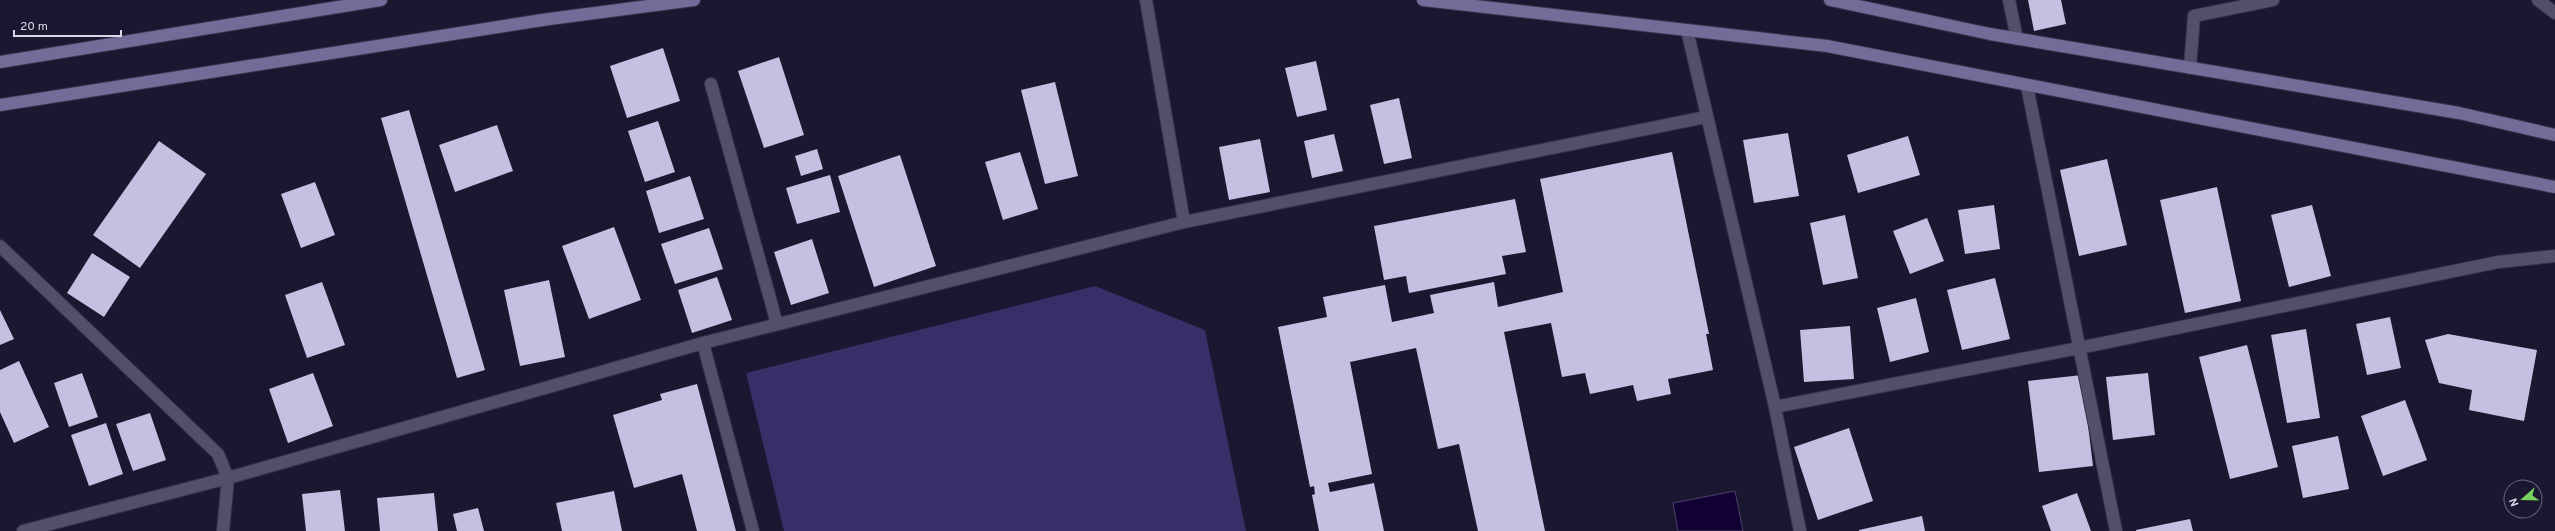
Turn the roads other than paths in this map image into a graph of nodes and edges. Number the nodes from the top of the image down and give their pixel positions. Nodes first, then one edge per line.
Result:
1 (381, 0) edge
2 (694, 0) edge
3 (1146, 0) edge
4 (1423, 0) edge
5 (1830, 0) edge
6 (2009, 0) edge
7 (2274, 0) edge
8 (2538, 0) edge
9 (2555, 12) edge
10 (1687, 30) junction
11 (2017, 39) junction
12 (0, 62) edge
13 (2190, 68) junction
14 (711, 84) dead end
15 (2027, 86) junction
16 (0, 105) edge
17 (1706, 117) junction
18 (2555, 135) edge
19 (2555, 187) edge
20 (1184, 222) junction
21 (0, 246) edge
22 (2555, 256) edge
23 (777, 324) junction
24 (703, 343) junction
25 (2079, 348) junction
26 (1775, 406) junction
27 (228, 478) junction
28 (23, 531) edge
29 (224, 531) edge
30 (753, 531) edge
31 (1800, 531) edge
32 (2116, 531) edge

1 - 12 street
2 - 16 street
3 - 20 street
4 - 10 street
5 - 11 street
6 - 11 street
7 - 13 street
8 - 9 street
10 - 15 street
10 - 17 street
11 - 13 street
13 - 18 street
14 - 23 street
15 - 19 street
15 - 25 street
17 - 20 street
17 - 26 street
20 - 23 street
21 - 27 street
22 - 25 street
23 - 24 street
24 - 27 street
24 - 30 street
25 - 26 street
25 - 32 street
26 - 31 street
27 - 28 street
27 - 29 street

